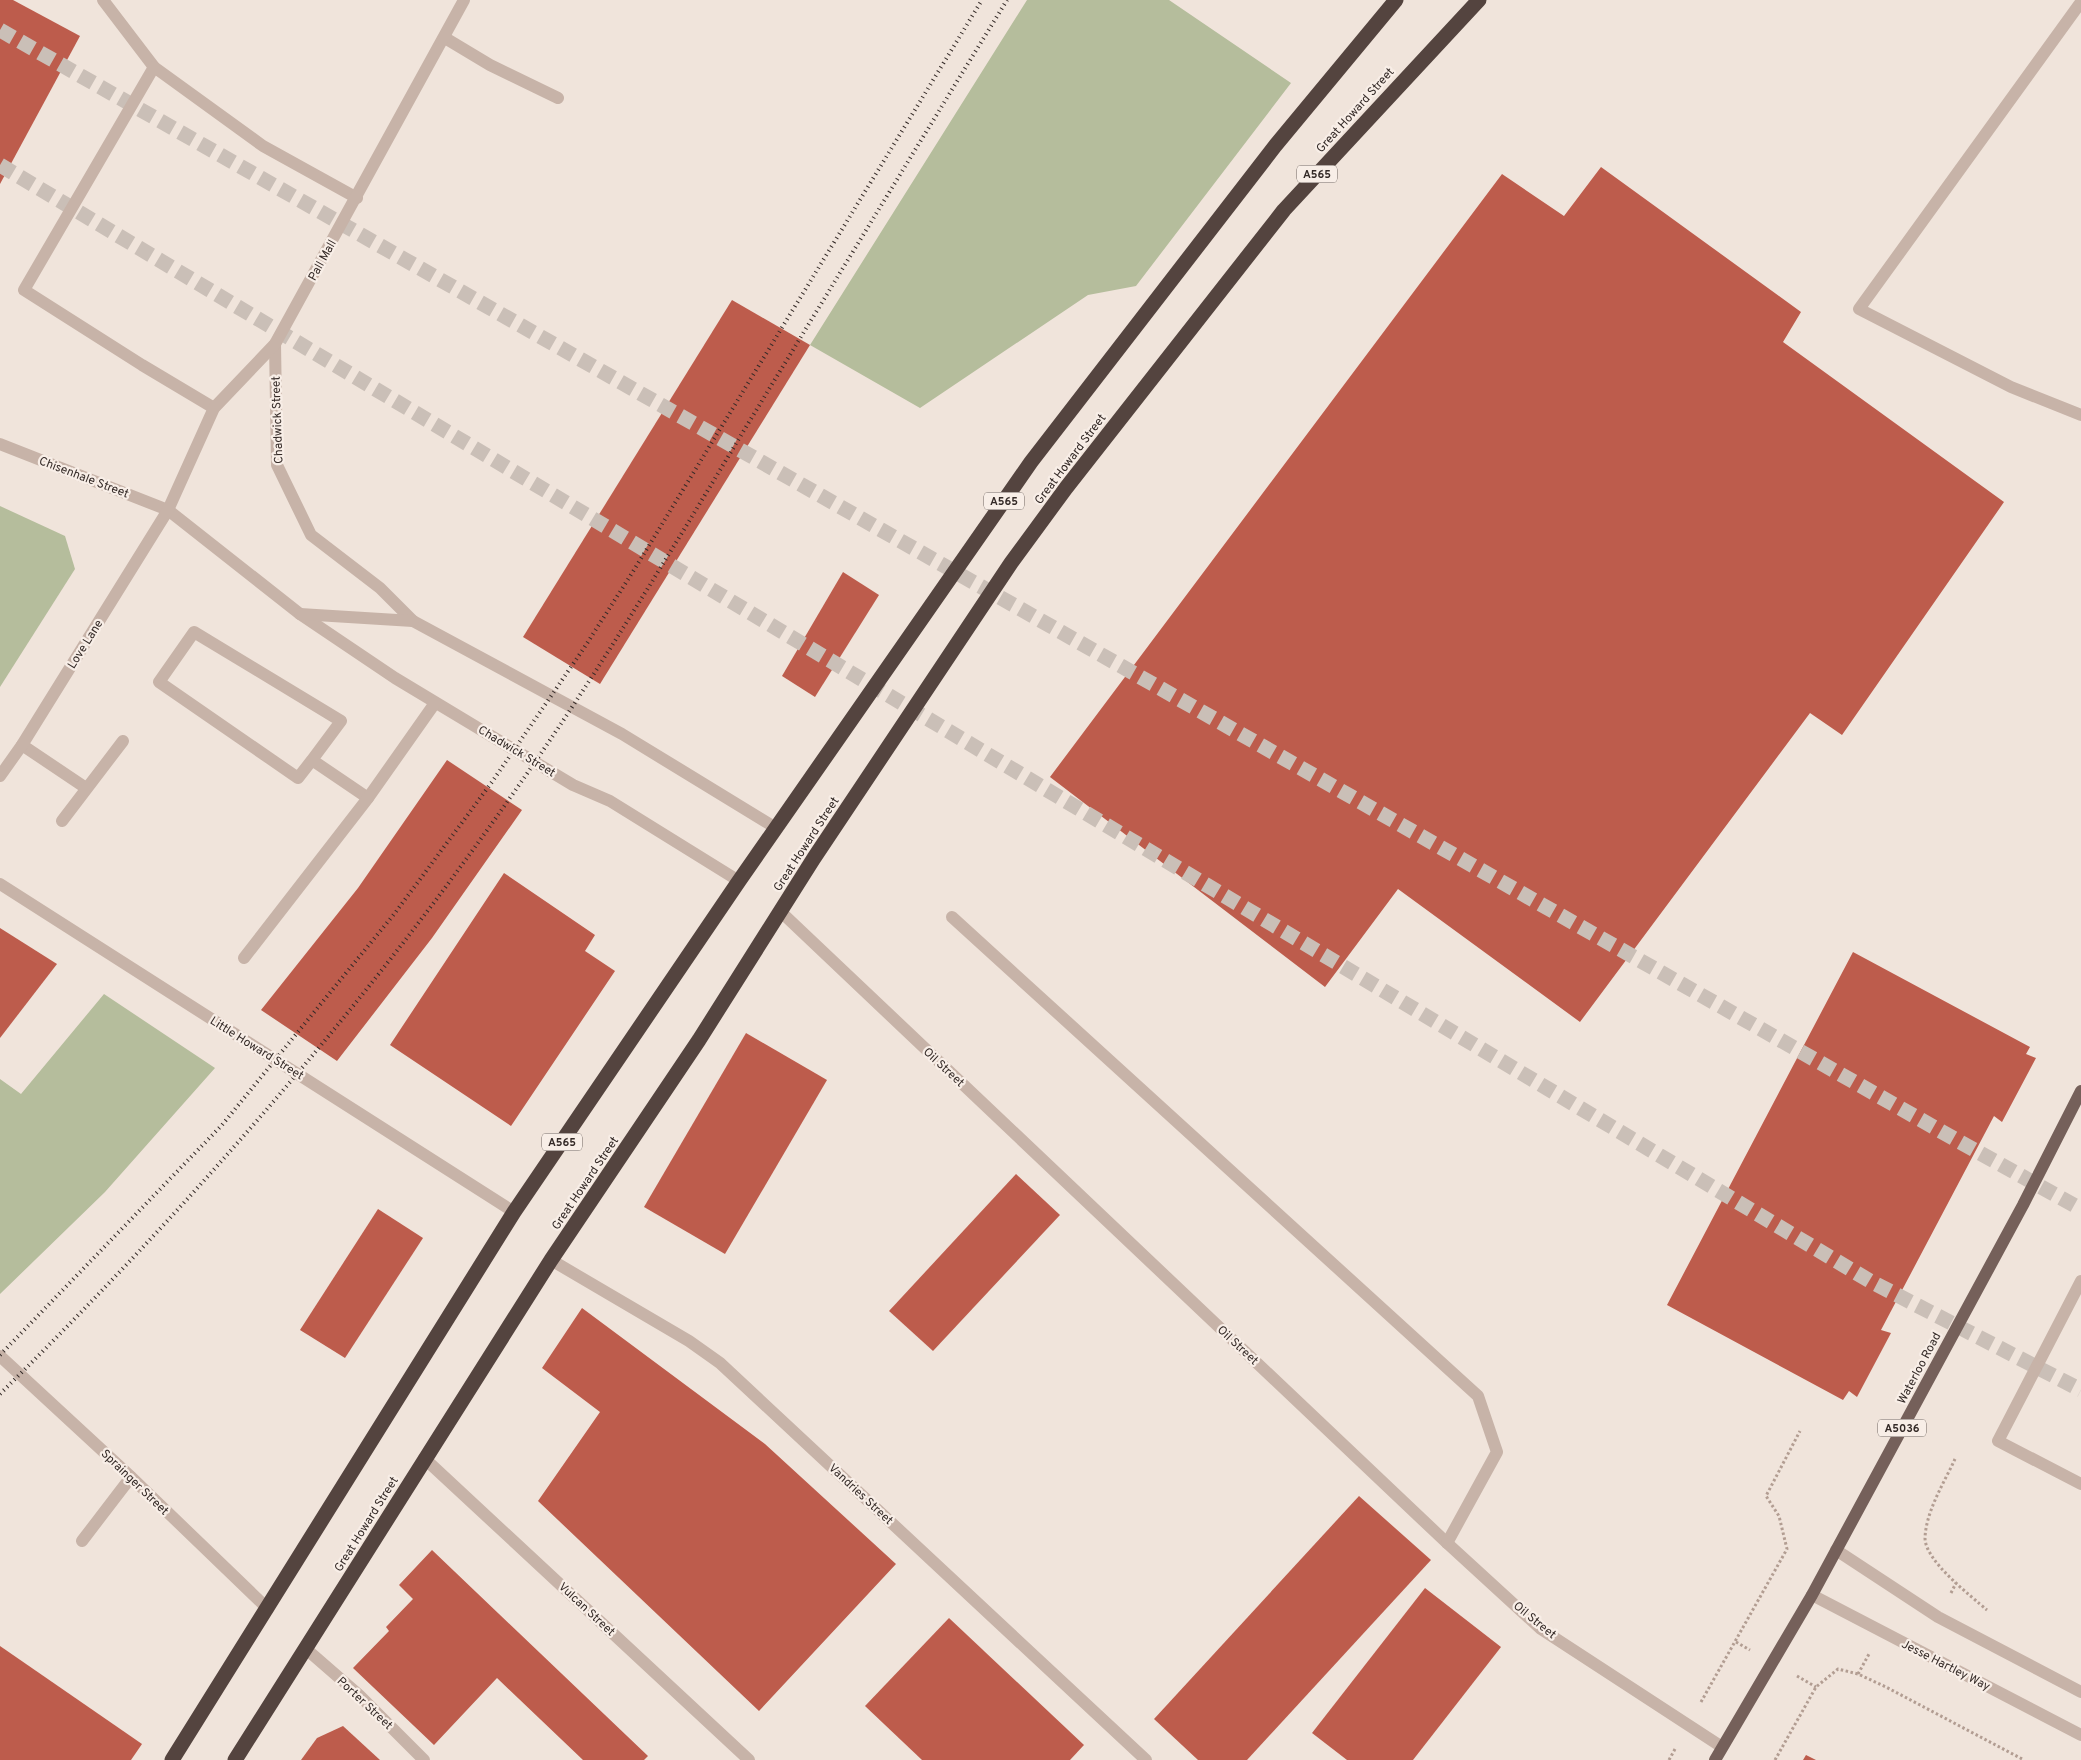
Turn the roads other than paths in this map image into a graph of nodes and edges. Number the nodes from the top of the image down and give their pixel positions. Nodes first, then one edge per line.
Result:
1 (103, 0) edge
2 (464, 0) edge
3 (1396, 0) edge
4 (1479, 0) edge
5 (2081, 2) edge
6 (445, 38) junction
7 (154, 67) junction
8 (558, 98) dead end
9 (357, 198) junction
10 (275, 344) junction
11 (214, 408) junction
12 (2081, 414) edge
13 (0, 444) edge
14 (168, 510) junction
15 (300, 614) junction
16 (412, 621) junction
17 (435, 703) junction
18 (123, 741) dead end
19 (22, 745) junction
20 (312, 760) junction
21 (0, 776) edge
22 (86, 788) junction
23 (368, 798) junction
24 (62, 820) dead end
25 (776, 828) junction
26 (739, 881) junction
27 (0, 884) edge
28 (780, 911) junction
29 (952, 917) dead end
30 (244, 958) dead end
31 (2081, 1091) edge
32 (514, 1212) junction
33 (551, 1260) junction
34 (2081, 1281) edge
35 (0, 1356) edge
36 (424, 1458) junction
37 (130, 1477) junction
38 (2081, 1484) edge
39 (82, 1541) dead end
40 (1447, 1542) junction
41 (1836, 1550) junction
42 (1812, 1595) junction
43 (268, 1609) junction
44 (304, 1648) junction
45 (2081, 1692) edge
46 (2081, 1735) edge
47 (1722, 1747) junction
48 (172, 1760) edge
49 (235, 1760) edge
50 (424, 1760) edge
51 (749, 1760) edge
52 (1146, 1760) edge
53 (1715, 1760) edge

1 - 7 street
2 - 6 street, Pall Mall
3 - 25 highway, A565
4 - 28 highway, Great Howard Street / A565
5 - 12 street
6 - 8 street
6 - 9 street, Pall Mall
7 - 9 street
7 - 11 street
9 - 10 street, Pall Mall
10 - 11 street, Pall Mall
10 - 16 street, Chadwick Street
11 - 14 street, Pall Mall
13 - 14 street, Chisenhale Street
14 - 15 street, Chadwick Street
14 - 19 street, Love Lane
15 - 16 street, Chadwick Street
15 - 17 street, Chadwick Street
16 - 25 street, Chadwick Street
17 - 23 street
17 - 26 street, Chadwick Street
18 - 22 street
19 - 21 street, Love Lane
19 - 22 street
20 - 20 street
20 - 23 street
22 - 24 street
23 - 30 street
25 - 26 highway, A565
26 - 32 highway, A565
27 - 32 street, Little Howard Street
28 - 33 highway, Great Howard Street / A565
28 - 40 street, Oil Street
29 - 40 street
31 - 41 main road, Waterloo Road / A5036
32 - 43 highway, A565
33 - 36 highway, Great Howard Street / A565
33 - 52 street, Vandries Street
34 - 38 street
35 - 37 street, Sprainger Street
36 - 44 highway, Great Howard Street / A565
36 - 51 street, Vulcan Street
37 - 39 street
37 - 43 street, Sprainger Street
40 - 47 street, Oil Street
41 - 42 main road, Waterloo Road / A5036
41 - 45 street
42 - 46 street, Jesse Hartley Way
42 - 47 main road, Waterloo Road / A5036
43 - 48 highway, A565
44 - 49 highway, Great Howard Street / A565
44 - 50 street, Porter Street
47 - 53 main road, Waterloo Road / A5036

